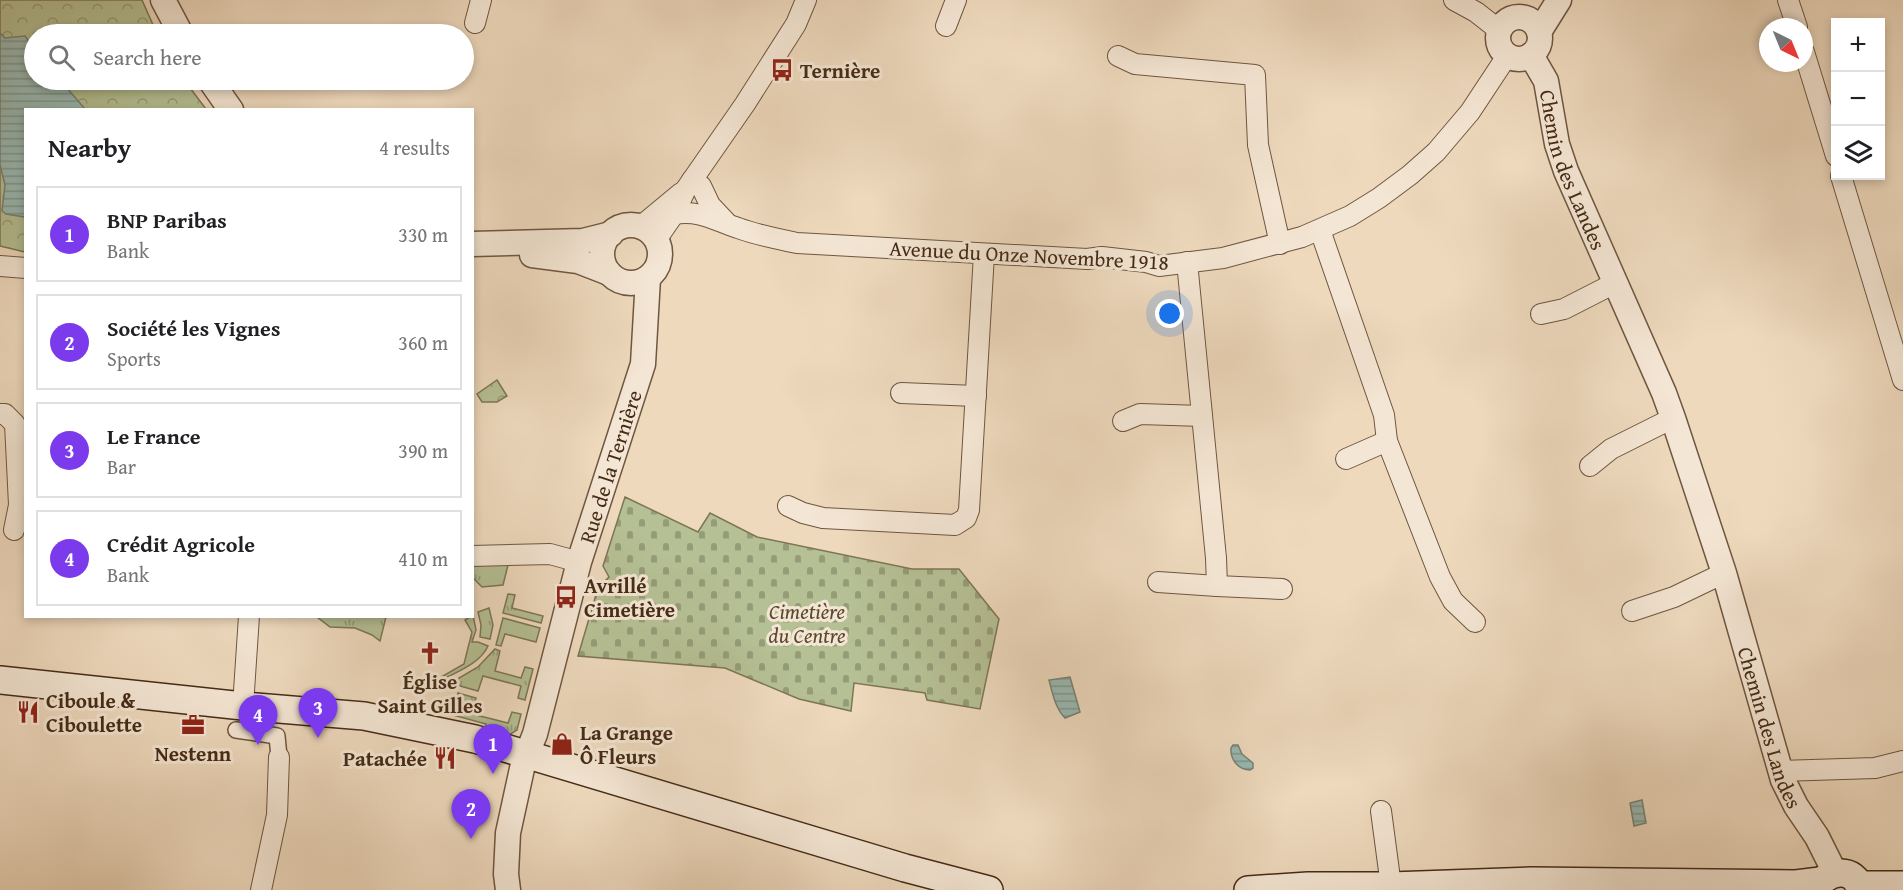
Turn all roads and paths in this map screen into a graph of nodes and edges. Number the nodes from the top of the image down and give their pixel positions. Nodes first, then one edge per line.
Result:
1 (163, 0) edge
2 (481, 0) edge
3 (806, 0) edge
4 (956, 0) edge
5 (1454, 0) edge
6 (1559, 0) edge
7 (1788, 0) edge
8 (1532, 16) edge
9 (1794, 18) edge
10 (475, 23) dead end
11 (176, 24) edge
12 (946, 26) dead end
13 (1499, 30) junction
14 (1118, 56) dead end
15 (1519, 56) junction
16 (1810, 72) edge
17 (217, 90) edge
18 (230, 108) edge
19 (1831, 140) edge
20 (1842, 180) edge
21 (689, 185) junction
22 (674, 214) junction
23 (728, 224) junction
24 (1320, 230) junction
25 (648, 233) junction
26 (611, 234) junction
27 (474, 244) edge
28 (1280, 244) junction
29 (984, 254) junction
30 (474, 257) edge
31 (1187, 262) junction
32 (0, 266) edge
33 (24, 268) edge
34 (616, 278) junction
35 (648, 278) junction
36 (1615, 283) junction
37 (1541, 314) dead end
38 (644, 317) junction
39 (1903, 380) edge
40 (901, 393) dead end
41 (976, 396) junction
42 (0, 414) edge
43 (1202, 416) junction
44 (1673, 418) junction
45 (1124, 421) dead end
46 (1387, 441) junction
47 (1346, 459) dead end
48 (1590, 466) dead end
49 (788, 506) dead end
50 (13, 530) edge
51 (474, 556) edge
52 (579, 562) junction
53 (1724, 573) junction
54 (1158, 582) dead end
55 (1217, 586) junction
56 (1282, 589) dead end
57 (1632, 611) dead end
58 (249, 618) edge
59 (1474, 622) dead end
60 (0, 680) edge
61 (0, 692) edge
62 (239, 718) junction
63 (279, 757) joint
64 (525, 758) junction
65 (1903, 761) edge
66 (1780, 771) junction
67 (1380, 812) dead end
68 (1824, 881) edge
69 (1903, 885) edge
70 (1391, 886) junction
71 (1860, 887) edge
72 (261, 890) edge
73 (508, 890) edge
74 (940, 890) edge
75 (989, 890) edge
76 (1248, 890) edge

1 - 11 street
2 - 10 street
3 - 21 street
4 - 12 street
5 - 13 street
6 - 8 street
7 - 9 street
8 - 13 street
8 - 15 street
13 - 15 street
14 - 28 street
15 - 24 street, Avenue du Onze Novembre 1918
15 - 36 street, Chemin des Landes
16 - 19 street
17 - 18 street
20 - 39 street
21 - 22 street
21 - 23 street
21 - 25 street
22 - 23 street, Avenue du Onze Novembre 1918
22 - 25 street
23 - 29 street, Avenue du Onze Novembre 1918
24 - 28 street, Avenue du Onze Novembre 1918
24 - 46 street
25 - 26 street
25 - 35 street
26 - 27 street
26 - 34 street
28 - 31 street, Avenue du Onze Novembre 1918
29 - 31 street, Avenue du Onze Novembre 1918
29 - 41 street
30 - 34 street
31 - 43 street
32 - 33 street
34 - 35 street
34 - 38 street, Rue de la Ternière
35 - 38 street, Rue de la Ternière
36 - 37 street
36 - 44 street, Chemin des Landes
38 - 52 street, Rue de la Ternière
40 - 41 street
41 - 49 street
42 - 50 street
43 - 45 street
43 - 55 street
44 - 48 street
44 - 53 street, Chemin des Landes
46 - 47 street
46 - 59 street
51 - 52 street
52 - 64 street, Rue de la Ternière
53 - 57 street
53 - 66 street, Chemin des Landes
54 - 55 street
55 - 56 street
58 - 62 street
60 - 62 main road
61 - 64 main road
62 - 63 street
62 - 64 main road
63 - 72 street
64 - 73 street, Rue de la Ternière
64 - 74 main road
64 - 75 main road
65 - 66 street
66 - 68 street, Chemin des Landes
67 - 70 street
68 - 70 main road
68 - 71 main road
69 - 71 main road
70 - 76 main road

